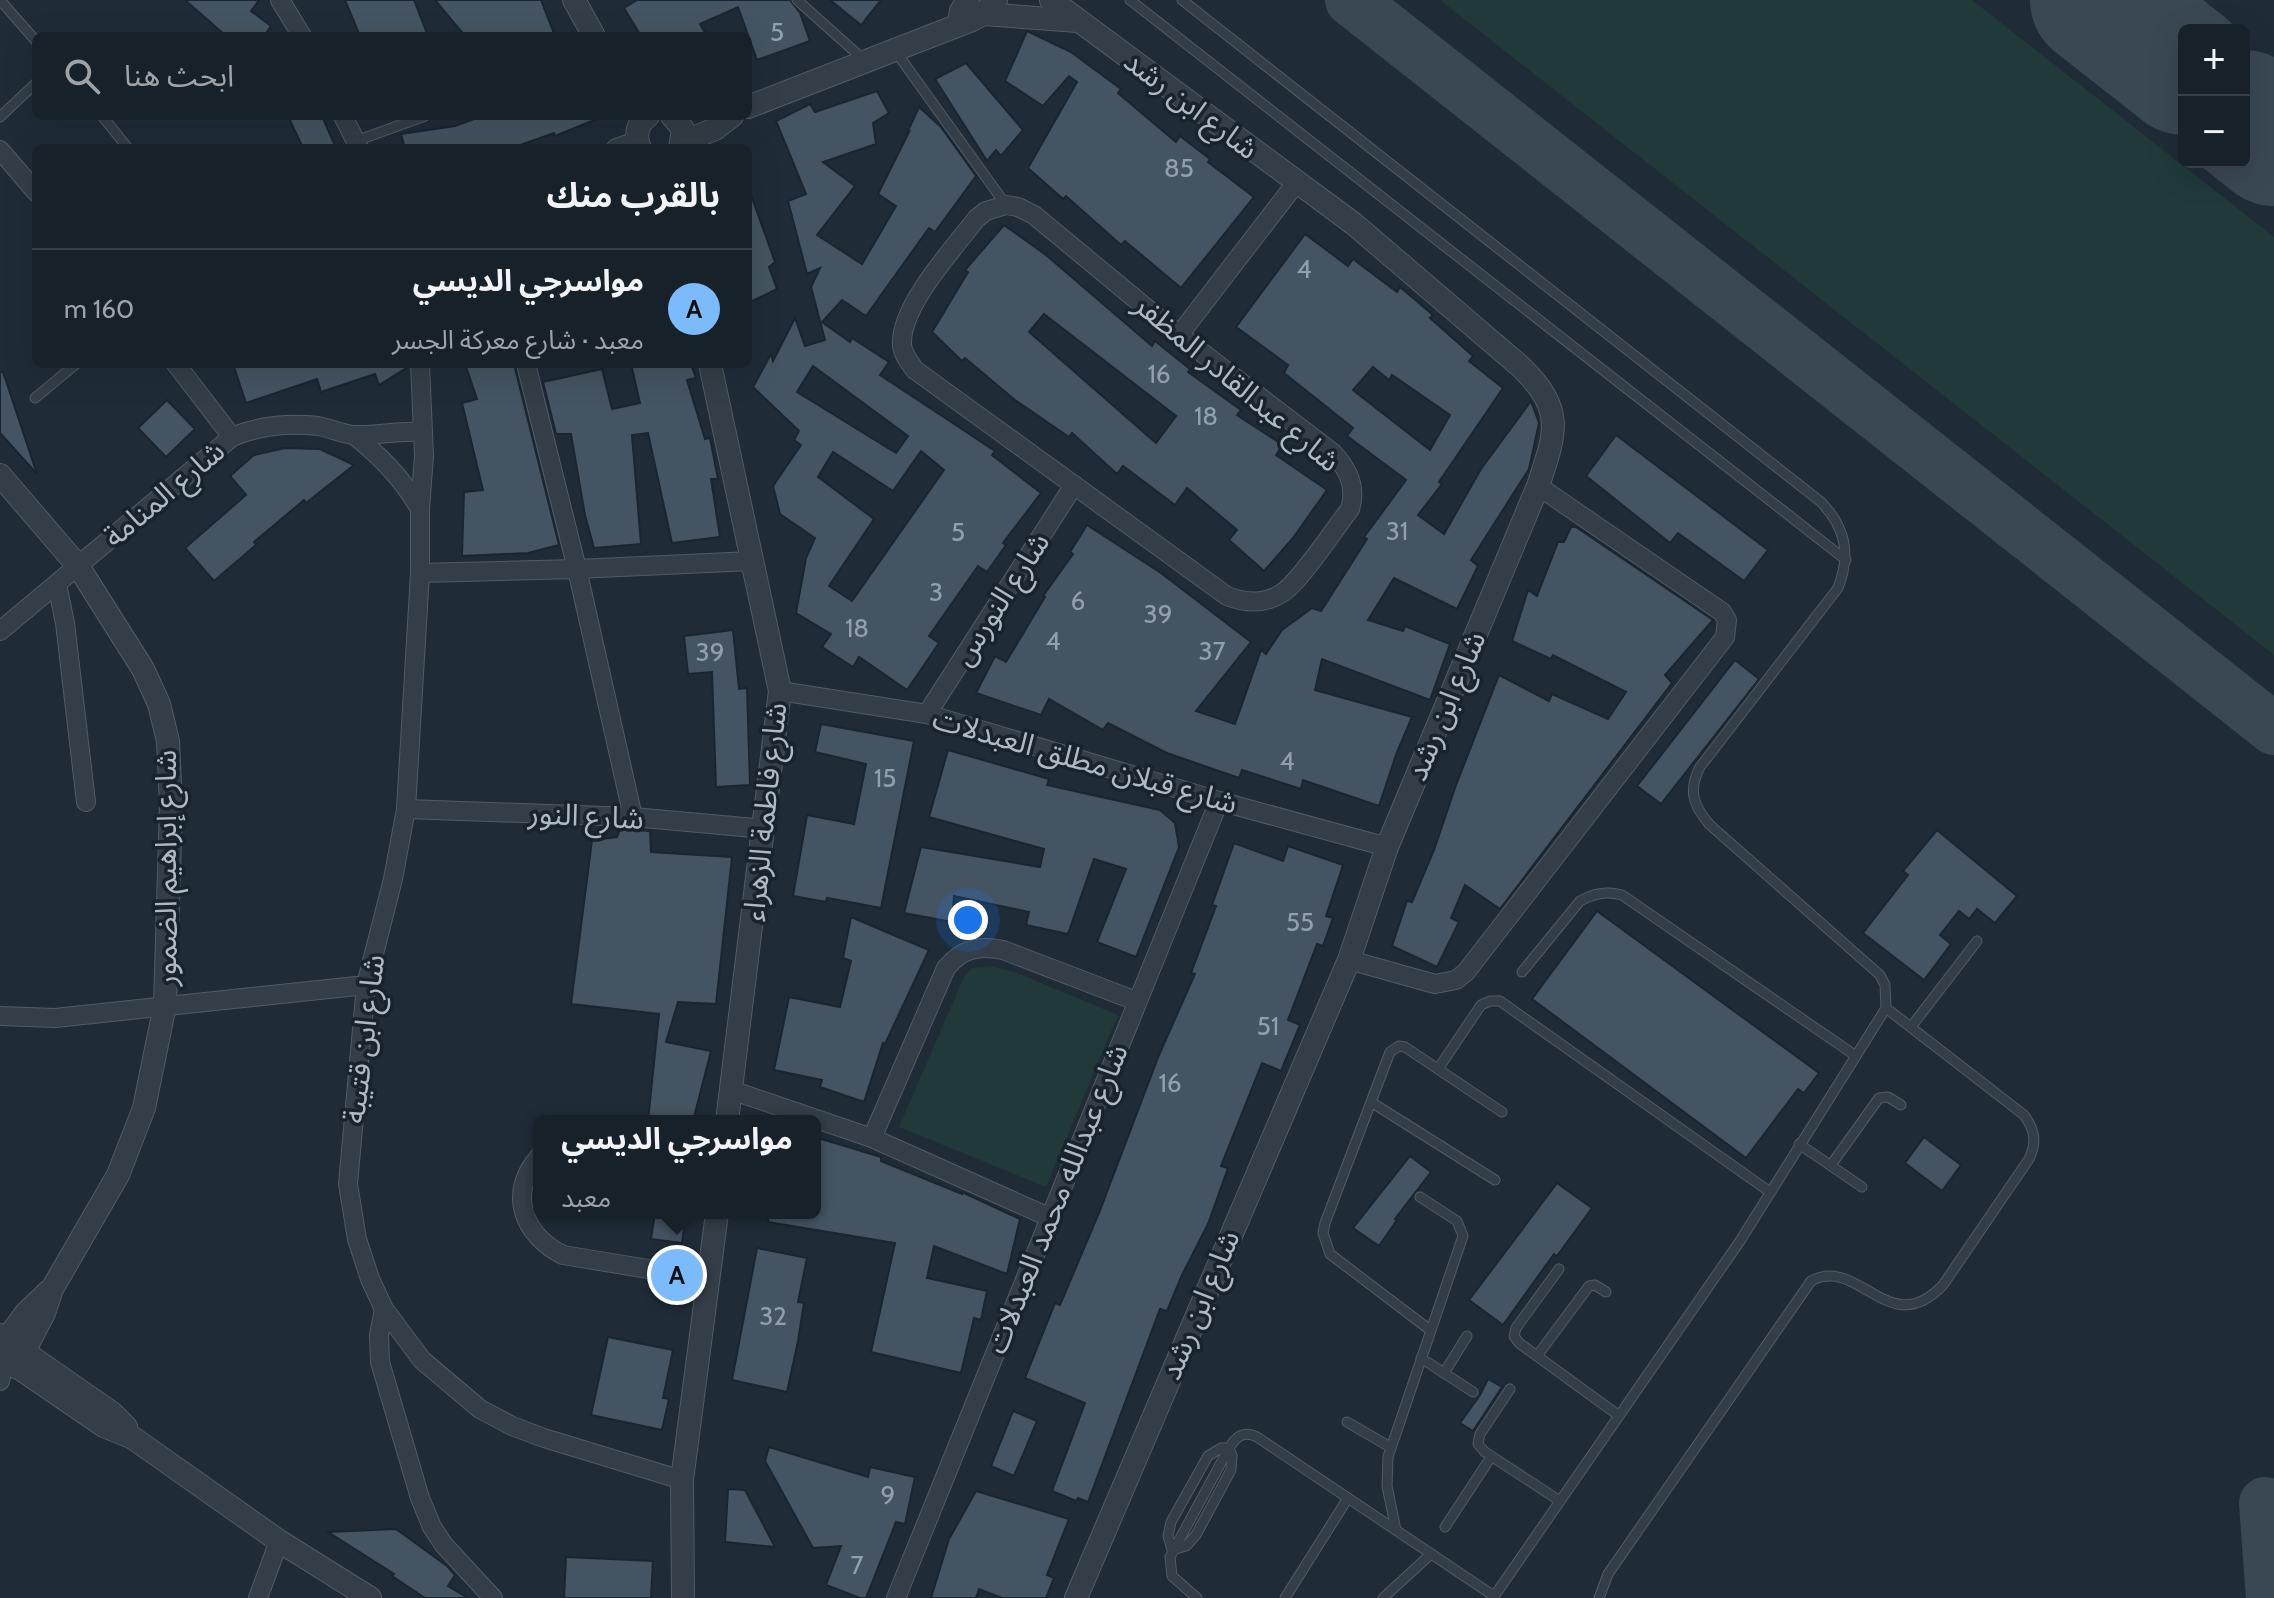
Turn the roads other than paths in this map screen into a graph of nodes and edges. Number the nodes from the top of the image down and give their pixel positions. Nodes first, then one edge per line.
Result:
1 (0, 0) edge
2 (574, 0) edge
3 (797, 0) edge
4 (1051, 0) edge
5 (1130, 0) edge
6 (1182, 0) edge
7 (285, 2) edge
8 (976, 3) edge
9 (1078, 21) junction
10 (300, 32) edge
11 (592, 32) edge
12 (32, 36) edge
13 (894, 49) junction
14 (866, 62) junction
15 (32, 87) edge
16 (752, 105) edge
17 (0, 117) edge
18 (105, 120) edge
19 (345, 120) edge
20 (415, 120) edge
21 (682, 120) edge
22 (727, 120) edge
23 (125, 144) edge
24 (358, 144) edge
25 (681, 144) edge
26 (685, 144) edge
27 (0, 150) edge
28 (1296, 183) junction
29 (32, 187) edge
30 (1006, 205) junction
31 (1179, 335) junction
32 (71, 368) edge
33 (179, 368) edge
34 (420, 368) edge
35 (527, 368) edge
36 (711, 368) edge
37 (35, 398) dead end
38 (422, 432) junction
39 (354, 435) junction
40 (232, 437) junction
41 (0, 475) edge
42 (1074, 485) junction
43 (1538, 486) junction
44 (420, 509) junction
45 (1846, 560) junction
46 (752, 561) junction
47 (78, 566) junction
48 (577, 569) junction
49 (420, 573) junction
50 (57, 584) junction
51 (0, 631) edge
52 (780, 691) junction
53 (927, 714) junction
54 (1219, 801) junction
55 (86, 802) dead end
56 (406, 809) junction
57 (633, 817) junction
58 (765, 829) junction
59 (1387, 847) junction
60 (1977, 941) dead end
61 (1349, 960) junction
62 (1522, 972) dead end
63 (366, 985) junction
64 (1136, 1001) junction
65 (165, 1005) junction
66 (1886, 1008) junction
67 (0, 1016) edge
68 (1911, 1027) junction
69 (1856, 1056) junction
70 (1438, 1069) junction
71 (731, 1090) junction
72 (1371, 1102) junction
73 (1901, 1105) dead end
74 (1502, 1112) dead end
75 (728, 1115) edge
76 (804, 1115) edge
77 (821, 1121) edge
78 (872, 1138) junction
79 (1799, 1144) junction
80 (533, 1165) edge
81 (1831, 1165) junction
82 (1495, 1180) dead end
83 (1862, 1187) dead end
84 (1770, 1192) junction
85 (1420, 1197) dead end
86 (1051, 1218) junction
87 (716, 1219) edge
88 (1559, 1269) dead end
89 (709, 1279) junction
90 (1606, 1292) dead end
91 (384, 1309) junction
92 (1430, 1330) junction
93 (1467, 1336) dead end
94 (6, 1354) edge
95 (1537, 1356) junction
96 (1421, 1358) junction
97 (1444, 1373) junction
98 (1510, 1389) dead end
99 (1473, 1392) dead end
100 (1618, 1415) junction
101 (1347, 1422) dead end
102 (1390, 1447) junction
103 (1229, 1448) junction
104 (1491, 1457) junction
105 (682, 1480) junction
106 (1348, 1498) junction
107 (1560, 1501) junction
108 (1445, 1527) dead end
109 (1396, 1530) junction
110 (279, 1541) junction
111 (1172, 1550) junction
112 (1431, 1554) junction
113 (1493, 1597) edge
114 (258, 1598) edge
115 (370, 1598) edge
116 (493, 1598) edge
117 (683, 1598) edge
118 (896, 1598) edge
119 (1076, 1598) edge
120 (1197, 1598) edge
121 (1285, 1598) edge
122 (1383, 1598) edge
123 (1599, 1598) edge

1 - 12 lane
2 - 11 street
3 - 14 lane
4 - 9 street, شارع ابن رشد
5 - 45 lane
6 - 45 lane
7 - 10 street
8 - 9 street
8 - 13 street
9 - 28 street, شارع ابن رشد
13 - 14 street
13 - 30 lane
14 - 16 street
15 - 17 lane
18 - 23 lane
19 - 24 street
20 - 24 lane
21 - 25 street
22 - 26 street
27 - 29 street
28 - 31 street
28 - 43 street, شارع ابن رشد
30 - 31 street, شارع عبدالقادر المظفر
30 - 42 street, شارع عبدالقادر المظفر
31 - 42 street, شارع عبدالقادر المظفر
32 - 37 lane
33 - 40 street
34 - 38 street, شارع ابن قتيبة
35 - 48 street
36 - 46 street, شارع فاطمة الزهراء
38 - 39 street, شارع المنامة
38 - 44 street, شارع ابن قتيبة
39 - 40 street, شارع المنامة
39 - 44 street, شارع المنامة
40 - 47 street, شارع المنامة
41 - 47 street, شارع إبراهيم الضمور
42 - 53 street, شارع النورس
43 - 59 street, شارع ابن رشد
43 - 61 street
44 - 49 street, شارع ابن قتيبة
45 - 66 lane
46 - 48 street
46 - 52 street, شارع فاطمة الزهراء
47 - 50 street, شارع المنامة
47 - 65 street, شارع إبراهيم الضمور
48 - 49 street
48 - 57 street
49 - 56 street, شارع ابن قتيبة
50 - 51 street, شارع المنامة
50 - 55 street
52 - 53 street, شارع قبلان مطلق العبدلات
52 - 58 street, شارع فاطمة الزهراء
53 - 54 street, شارع قبلان مطلق العبدلات
54 - 59 street, شارع قبلان مطلق العبدلات
54 - 64 street, شارع عبدالله محمد العبدلات
56 - 57 street, شارع النور
56 - 63 street, شارع ابن قتيبة
57 - 58 street, شارع النور
58 - 71 street, شارع فاطمة الزهراء
59 - 61 street, شارع ابن رشد
60 - 68 lane
61 - 119 street, شارع ابن رشد
62 - 69 lane
63 - 65 street
63 - 91 street, شارع ابن قتيبة
64 - 78 street
64 - 86 street, شارع عبدالله محمد العبدلات
65 - 67 street
65 - 94 street, شارع إبراهيم الضمور
66 - 68 lane
66 - 69 lane
68 - 123 lane
69 - 79 lane
70 - 72 lane
70 - 74 lane
70 - 84 lane
71 - 75 street, شارع فاطمة الزهراء
71 - 76 street
72 - 82 lane
72 - 92 lane
73 - 81 lane
77 - 78 street
78 - 86 street
79 - 81 lane
79 - 84 lane
80 - 89 street
81 - 83 lane
84 - 100 lane
85 - 92 lane
86 - 118 street, شارع عبدالله محمد العبدلات
87 - 89 street
88 - 95 lane
89 - 105 street
90 - 95 lane
91 - 105 street, شارع ابن قتيبة
91 - 116 street
92 - 96 lane
93 - 97 lane
94 - 110 street
95 - 100 lane
96 - 97 lane
96 - 102 lane
97 - 99 lane
98 - 104 lane
100 - 107 lane
101 - 102 lane
102 - 109 lane
103 - 106 lane
103 - 111 lane
103 - 111 lane
104 - 107 lane
104 - 108 lane
105 - 117 street
106 - 109 lane
106 - 121 lane
107 - 113 lane
109 - 112 lane
110 - 114 street
110 - 115 street
111 - 120 lane
112 - 113 lane
112 - 122 lane

